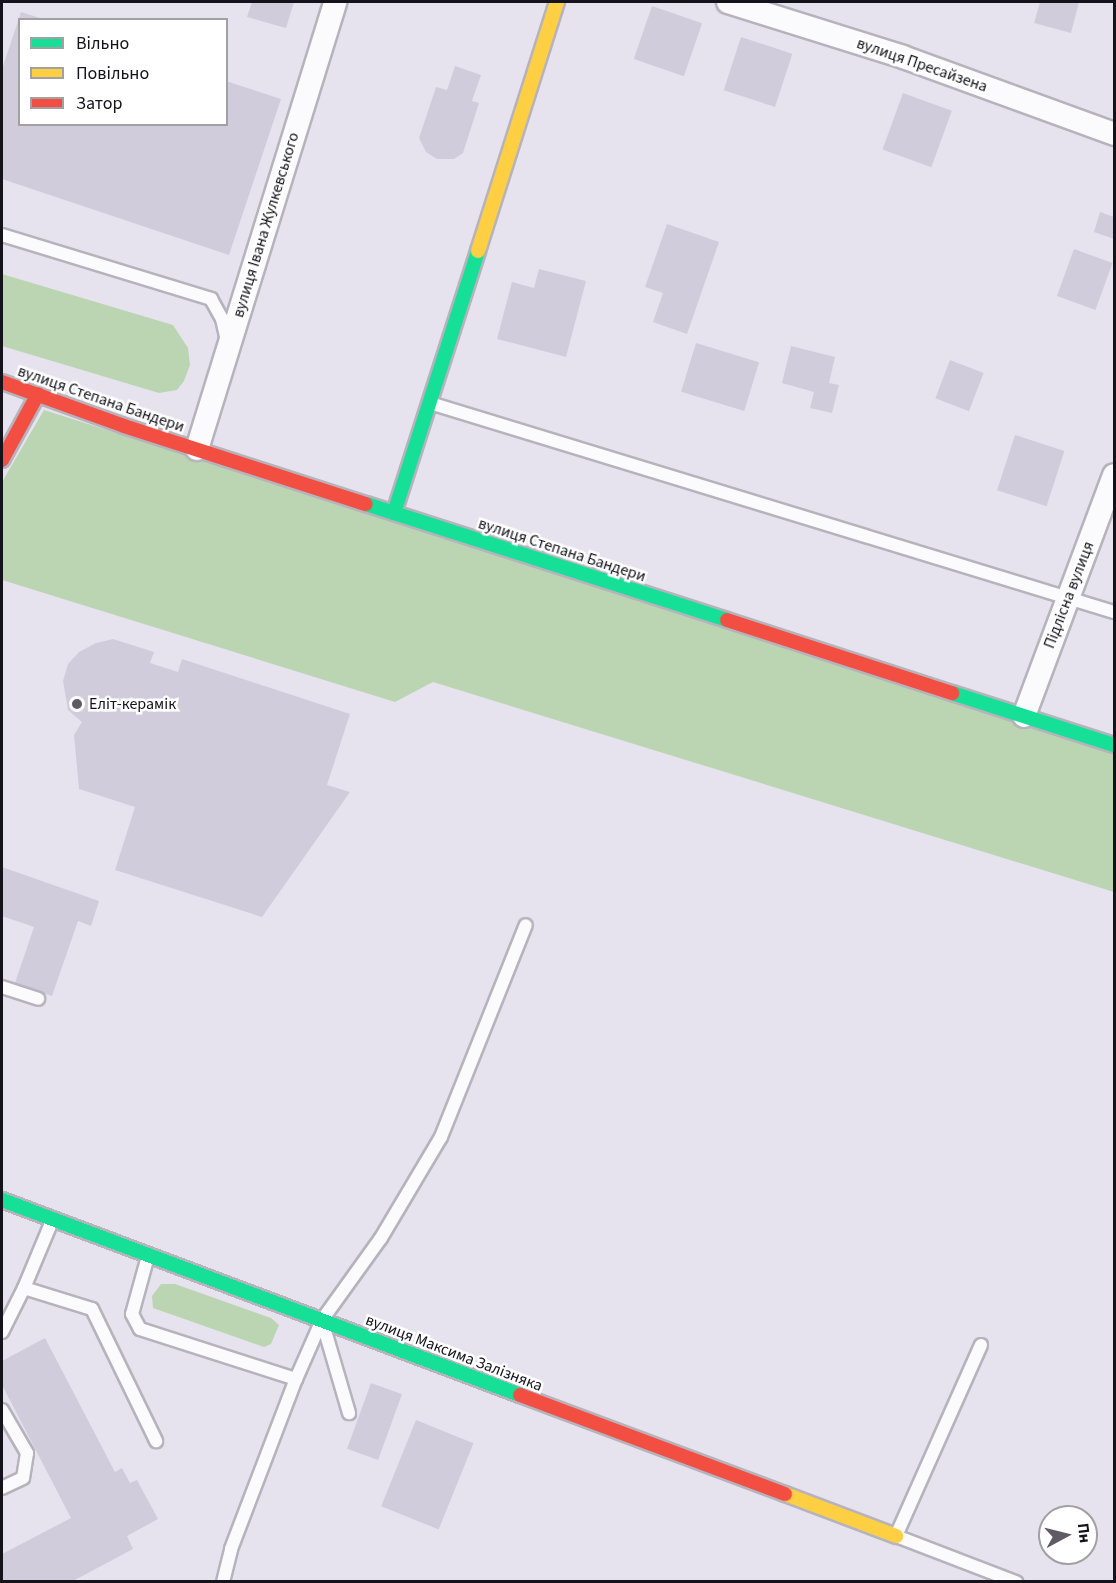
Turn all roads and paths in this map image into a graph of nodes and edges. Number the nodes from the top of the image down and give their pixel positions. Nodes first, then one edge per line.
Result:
1 (335, 2) edge
2 (557, 2) edge
3 (728, 2) edge
4 (1114, 134) edge
5 (2, 235) edge
6 (228, 344) junction
7 (2, 382) edge
8 (38, 394) junction
9 (429, 403) junction
10 (197, 449) junction
11 (2, 460) edge
12 (1114, 475) edge
13 (394, 513) junction
14 (1069, 596) junction
15 (1114, 612) edge
16 (1024, 716) junction
17 (1114, 745) edge
18 (526, 925) dead end
19 (2, 987) edge
20 (38, 999) dead end
21 (2, 1200) edge
22 (53, 1220) junction
23 (148, 1255) junction
24 (24, 1288) junction
25 (322, 1320) junction
26 (2, 1332) edge
27 (981, 1344) dead end
28 (296, 1379) junction
29 (2, 1410) edge
30 (349, 1413) dead end
31 (156, 1441) dead end
32 (2, 1488) edge
33 (896, 1536) junction
34 (223, 1581) edge
35 (1018, 1581) edge

1 - 6 street, вулиця Івана Жулкевського
2 - 9 street
3 - 4 street, вулиця Пресайзена
5 - 6 lane
6 - 10 street, вулиця Івана Жулкевського
7 - 8 street, вулиця Степана Бандери
8 - 10 street, вулиця Степана Бандери
8 - 11 street
9 - 13 street
9 - 14 lane
10 - 13 street, вулиця Степана Бандери
12 - 14 street, Підлісна вулиця
13 - 16 street, вулиця Степана Бандери
14 - 15 lane
14 - 16 street, Підлісна вулиця
16 - 17 street, вулиця Степана Бандери
18 - 25 lane
19 - 20 lane
21 - 22 street, вулиця Максима Залізняка
22 - 23 street, вулиця Максима Залізняка
22 - 24 lane
23 - 25 street, вулиця Максима Залізняка
23 - 28 lane
24 - 26 lane
24 - 31 lane
25 - 28 lane
25 - 30 lane
25 - 33 street, вулиця Максима Залізняка
27 - 33 lane
28 - 34 lane
29 - 32 lane
33 - 35 lane

